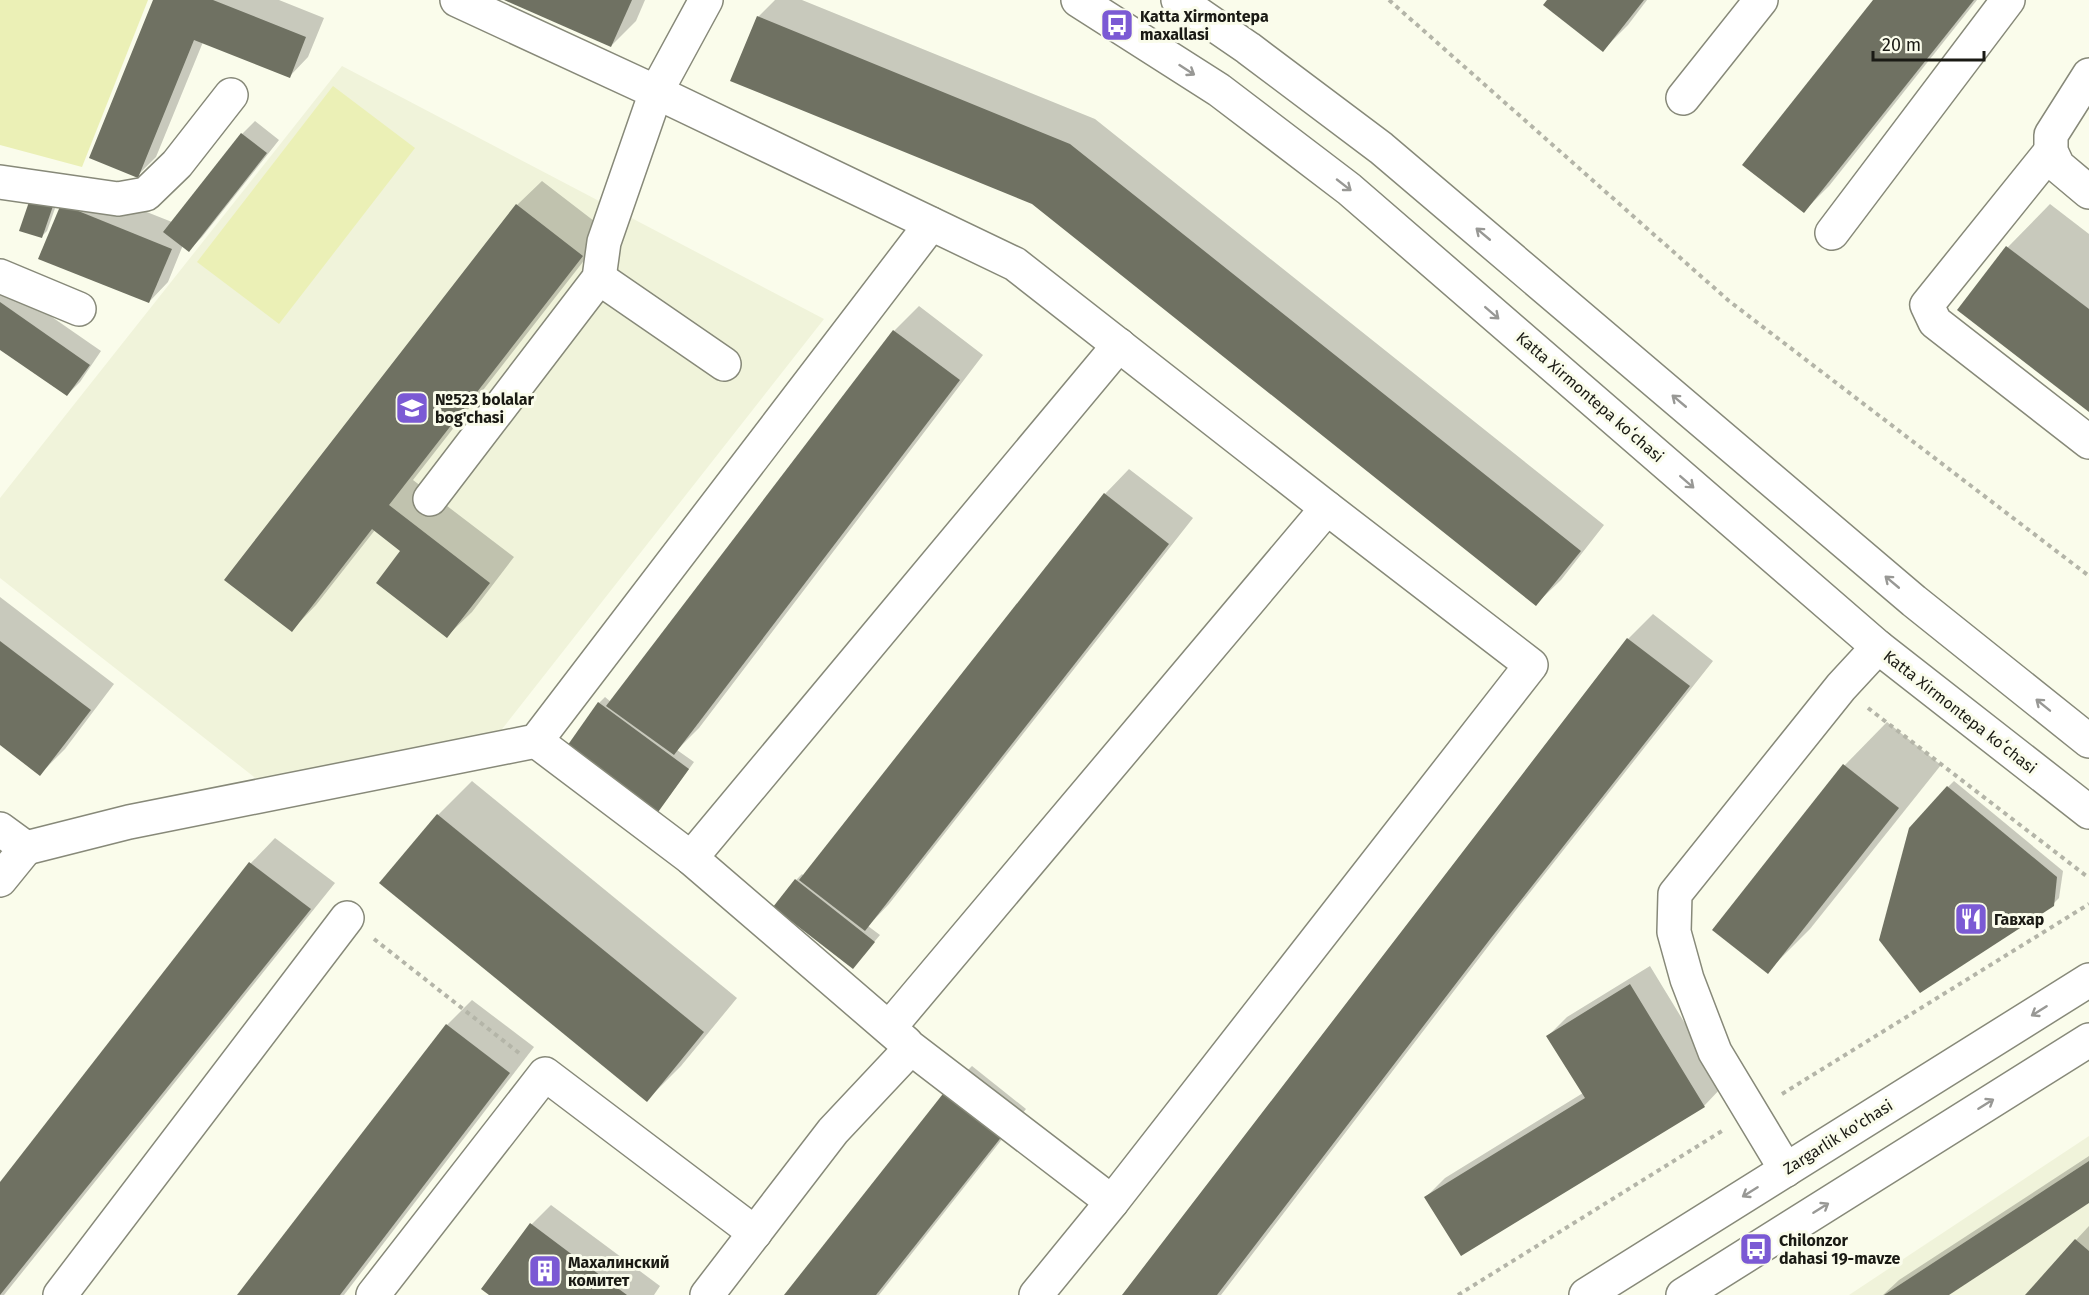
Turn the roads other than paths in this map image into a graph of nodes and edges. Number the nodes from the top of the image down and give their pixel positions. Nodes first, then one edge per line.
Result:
1 (457, 0) edge
2 (706, 0) edge
3 (1078, 0) edge
4 (1178, 0) edge
5 (1761, 0) edge
6 (2008, 0) edge
7 (2089, 75) edge
8 (656, 92) junction
9 (231, 96) dead end
10 (1683, 98) dead end
11 (2051, 151) junction
12 (0, 182) edge
13 (2089, 192) edge
14 (931, 224) junction
15 (1832, 233) dead end
16 (0, 276) edge
17 (599, 278) junction
18 (79, 309) dead end
19 (1119, 345) junction
20 (724, 364) dead end
21 (2089, 442) edge
22 (430, 499) dead end
23 (1327, 508) junction
24 (1878, 647) junction
25 (536, 741) junction
26 (2089, 741) edge
27 (2089, 812) edge
28 (0, 829) edge
29 (26, 848) junction
30 (691, 858) junction
31 (0, 880) edge
32 (347, 918) road end
33 (2089, 980) edge
34 (900, 1038) junction
35 (2089, 1040) edge
36 (1786, 1170) junction
37 (1112, 1202) junction
38 (755, 1233) junction
39 (60, 1295) edge
40 (373, 1295) edge
41 (707, 1295) edge
42 (1036, 1295) edge
43 (1586, 1295) edge
44 (1683, 1295) edge

1 - 8 main road
2 - 8 main road
3 -> 24 main road, Katta Xirmontepa koʻchasi
26 -> 4 main road
5 - 10 main road
6 - 15 main road
7 - 11 main road
8 - 14 main road
8 - 17 main road
9 - 12 main road
11 - 13 main road
11 - 21 main road
14 - 19 main road
14 - 25 main road
16 - 18 main road
17 - 20 main road
17 - 22 main road
19 - 23 main road
19 - 30 main road
23 - 34 main road
23 - 37 main road
24 - 27 main road, Katta Xirmontepa koʻchasi
24 - 36 main road
25 - 29 main road
25 - 30 main road
28 - 29 main road
29 - 31 main road
30 - 34 main road
32 - 39 main road
33 -> 36 main road, Zargarlik ko'chasi
34 - 37 main road
34 - 38 main road
44 -> 35 main road
36 -> 43 main road, Zargarlik ko'chasi
37 - 42 main road
38 - 40 main road
38 - 41 main road

